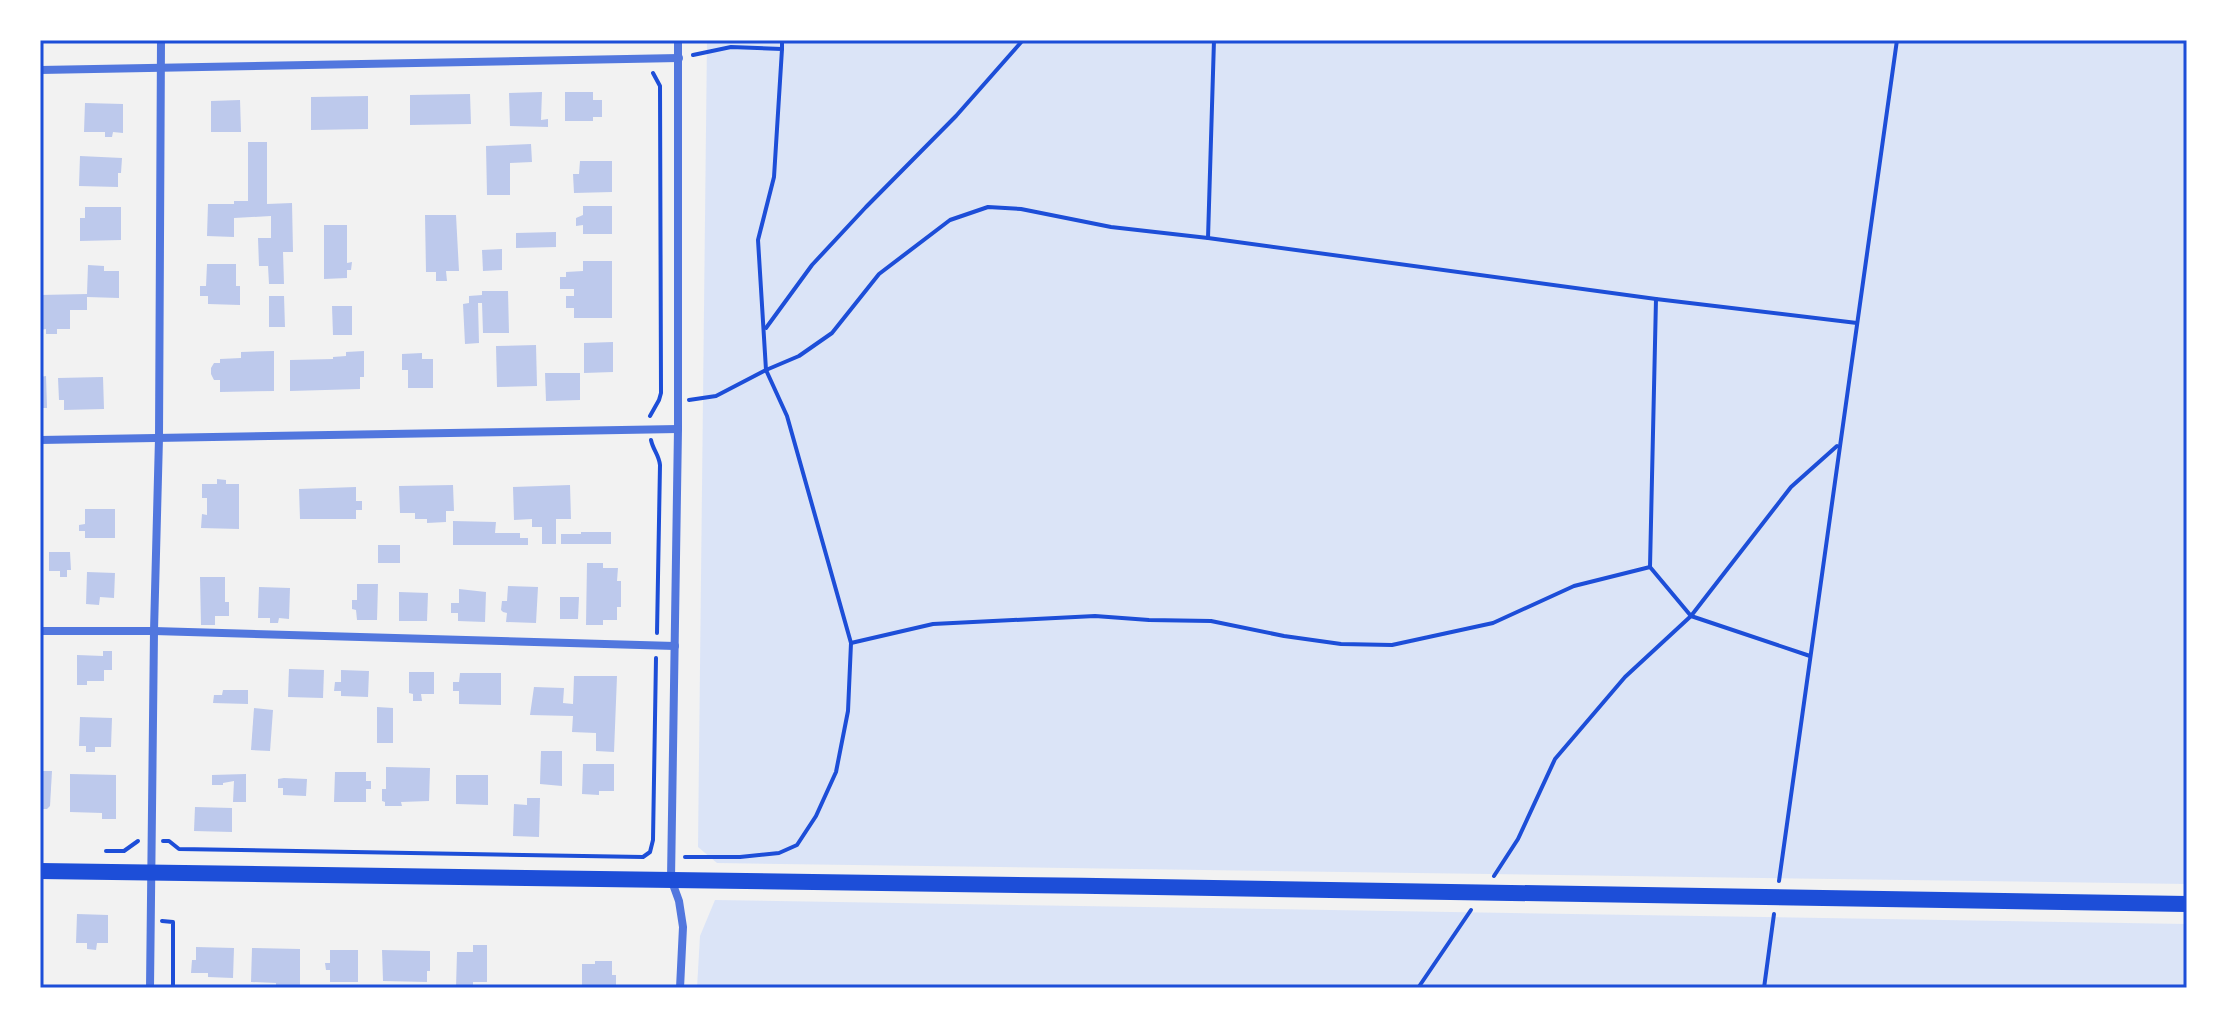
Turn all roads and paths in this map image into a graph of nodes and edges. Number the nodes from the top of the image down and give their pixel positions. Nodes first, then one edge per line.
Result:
1 (161, 40) edge
2 (678, 40) edge
3 (782, 40) edge
4 (1023, 40) edge
5 (1214, 40) edge
6 (1897, 40) edge
7 (782, 49) junction
8 (679, 58) junction
9 (652, 59) junction
10 (161, 68) junction
11 (40, 70) edge
12 (1208, 238) junction
13 (1656, 299) junction
14 (1857, 323) junction
15 (764, 330) junction
16 (766, 370) junction
17 (652, 397) dead end
18 (659, 400) junction
19 (678, 402) junction
20 (678, 429) junction
21 (650, 430) junction
22 (159, 438) junction
23 (40, 440) edge
24 (1839, 444) junction
25 (1650, 567) junction
26 (1691, 616) junction
27 (40, 631) edge
28 (154, 631) junction
29 (851, 643) junction
30 (657, 645) junction
31 (675, 646) junction
32 (1810, 656) junction
33 (139, 840) dead end
34 (169, 841) dead end
35 (96, 852) dead end
36 (672, 857) junction
37 (40, 871) edge
38 (153, 874) junction
39 (671, 879) junction
40 (1482, 894) junction
41 (1777, 898) junction
42 (2187, 904) edge
43 (173, 922) dead end
44 (150, 988) edge
45 (173, 988) edge
46 (680, 988) edge
47 (1418, 988) edge
48 (1764, 988) edge

1 - 10 street
2 - 8 street
3 - 7 path
4 - 15 path
5 - 12 path
6 - 14 path
7 - 8 path
7 - 15 path
8 - 9 street
8 - 19 street
9 - 10 street
9 - 18 path
10 - 11 street
10 - 22 street
12 - 13 path
12 - 16 path
13 - 14 path
13 - 25 path
14 - 24 path
15 - 16 path
16 - 19 path
16 - 29 path
17 - 18 path
18 - 19 path
18 - 21 path
19 - 20 street
20 - 21 street
20 - 31 street
21 - 22 street
21 - 30 path
22 - 23 street
22 - 28 street
24 - 26 path
24 - 32 path
25 - 26 path
25 - 29 path
26 - 32 path
26 - 40 path
27 - 28 street
28 - 30 street
28 - 38 street
29 - 36 path
30 - 31 street
30 - 34 path
31 - 36 street
32 - 41 path
33 - 35 path
36 - 39 street
37 - 38 main road
38 - 39 main road
38 - 44 street
39 - 40 main road
39 - 46 street
40 - 41 main road
40 - 47 path
41 - 42 main road
41 - 48 path
43 - 45 path

